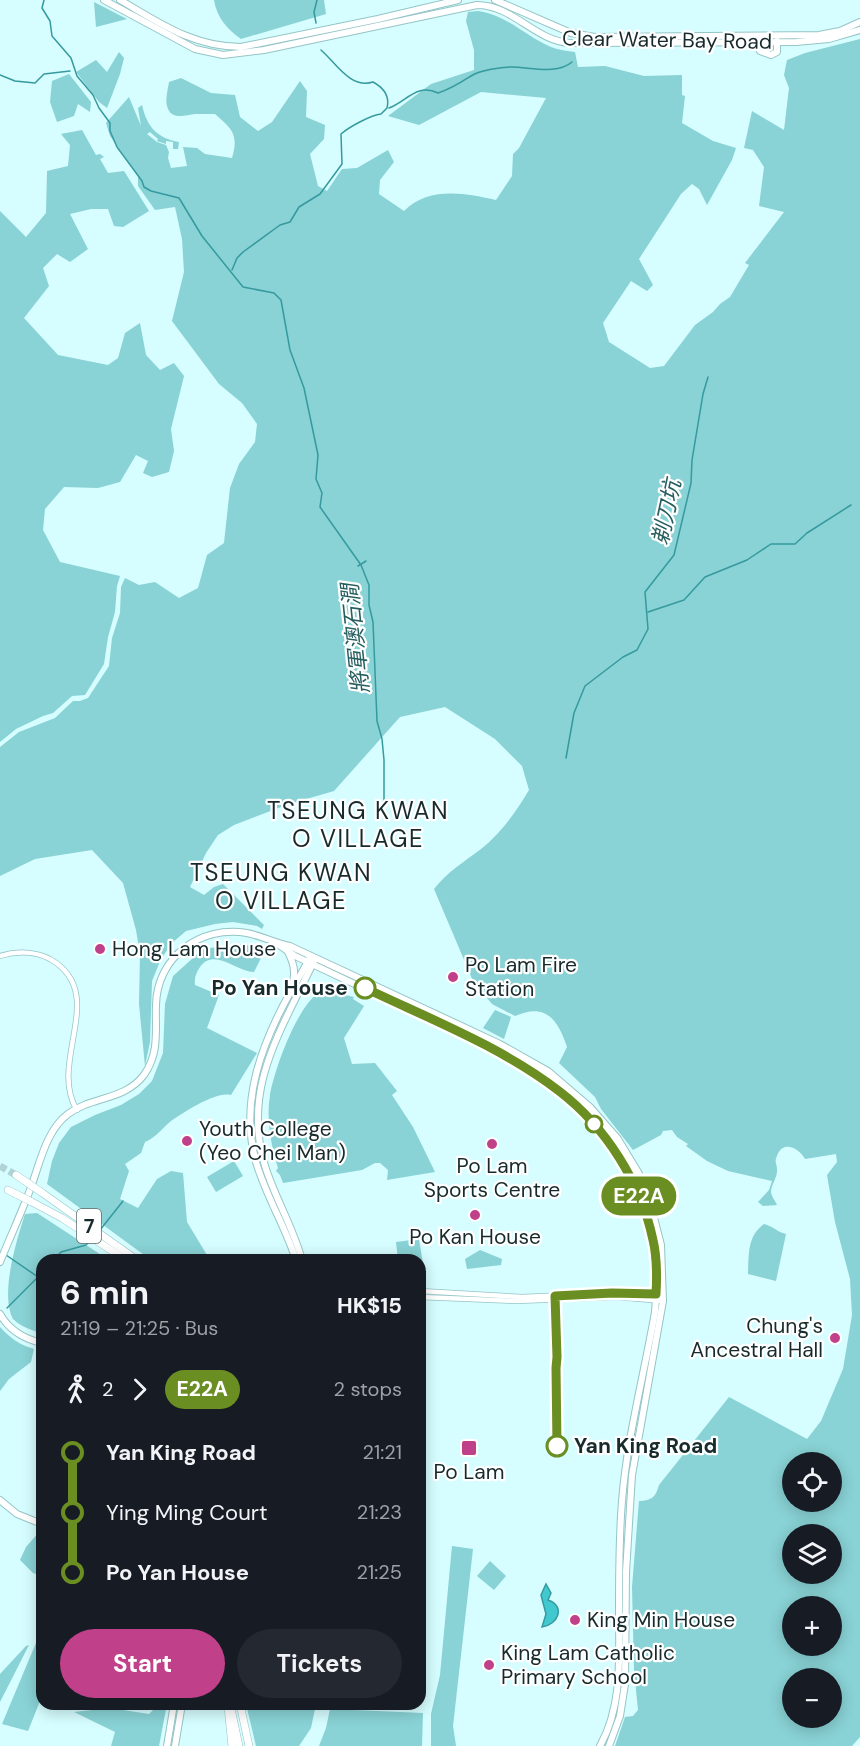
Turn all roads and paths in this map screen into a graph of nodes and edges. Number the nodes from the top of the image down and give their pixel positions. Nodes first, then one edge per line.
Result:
1 (104, 0) edge
2 (120, 0) edge
3 (458, 0) edge
4 (495, 0) edge
5 (860, 22) edge
6 (560, 28) junction
7 (860, 30) edge
8 (766, 37) junction
9 (777, 41) junction
10 (564, 43) junction
11 (756, 43) junction
12 (279, 944) junction
13 (288, 952) junction
14 (0, 956) edge
15 (311, 960) junction
16 (290, 992) junction
17 (76, 1110) junction
18 (16, 1175) tunnel mouth
19 (8, 1190) dead end
20 (117, 1254) edge
21 (129, 1254) edge
22 (293, 1254) edge
23 (300, 1254) edge
24 (0, 1262) edge
25 (426, 1292) edge
26 (426, 1296) edge
27 (660, 1298) junction
28 (0, 1314) edge
29 (36, 1341) edge
30 (0, 1500) edge
31 (36, 1522) edge
32 (173, 1710) edge
33 (181, 1710) edge
34 (230, 1710) edge
35 (241, 1710) edge
36 (167, 1745) edge
37 (175, 1746) edge
38 (237, 1746) edge
39 (249, 1746) edge
40 (600, 1746) edge
41 (609, 1746) edge

1 - 10 main road, Clear Water Bay Road
2 - 3 main road
4 - 6 main road, Clear Water Bay Road
5 - 8 main road, Clear Water Bay Road
6 - 8 main road, Clear Water Bay Road
6 - 10 main road
7 - 9 main road, Clear Water Bay Road
8 - 9 main road
9 - 11 main road, Clear Water Bay Road
9 - 11 main road
10 - 11 main road, Clear Water Bay Road
12 - 13 main road
12 - 15 main road
12 - 17 main road
13 - 15 main road
13 - 16 main road
14 - 17 street
15 - 16 main road
15 - 23 main road
15 - 27 main road
15 - 27 main road
16 - 22 main road
17 - 24 main road
18 - 21 highway, 7, bridge
19 - 20 highway, 7, bridge
25 - 27 street
26 - 27 street
27 - 40 main road
27 - 41 main road
28 - 29 main road
30 - 31 main road
32 - 36 main road
33 - 37 main road
34 - 38 highway
35 - 39 highway

